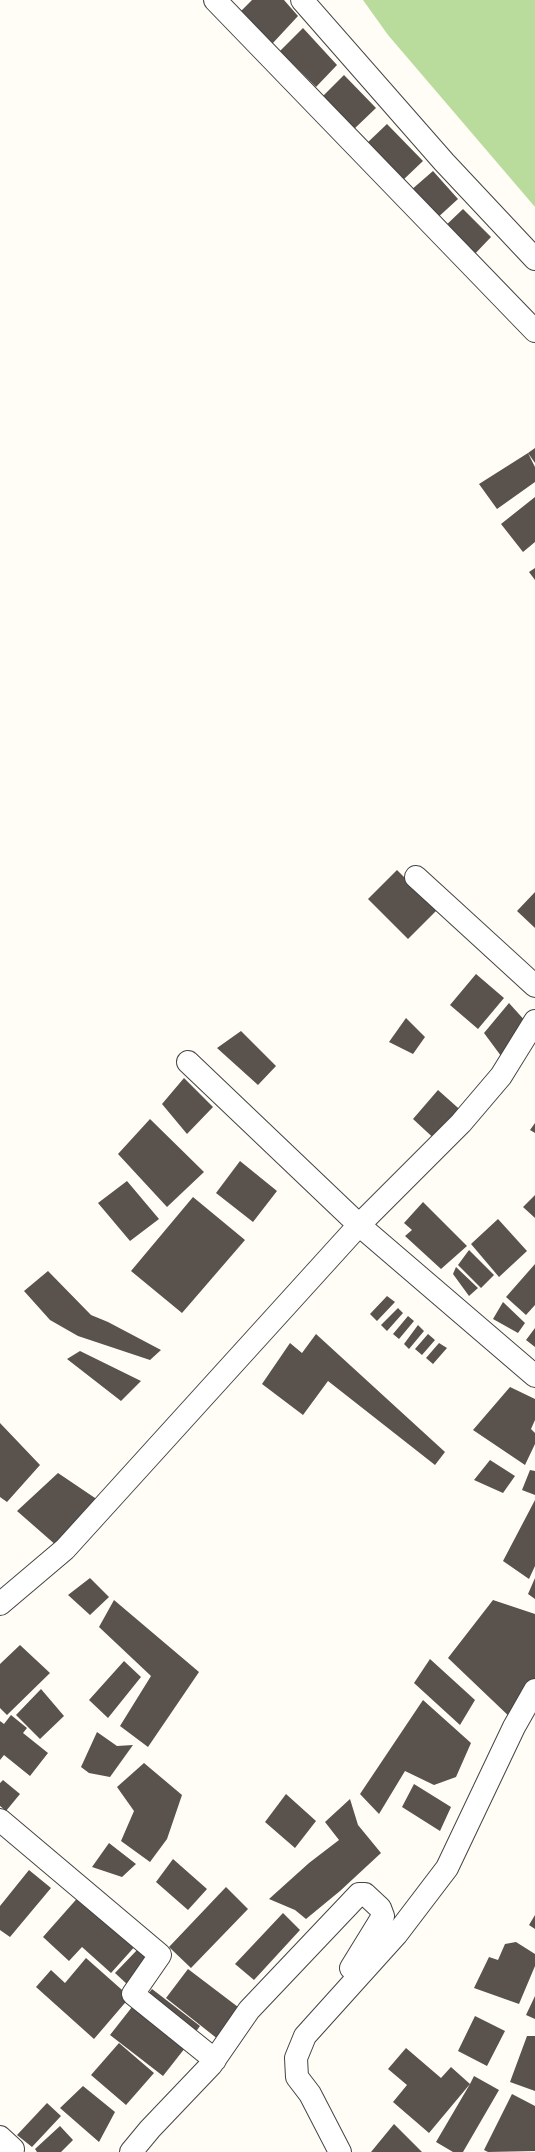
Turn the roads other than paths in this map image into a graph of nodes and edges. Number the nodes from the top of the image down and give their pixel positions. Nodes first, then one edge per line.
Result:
1 (215, 0) edge
2 (302, 0) edge
3 (535, 259) edge
4 (535, 331) edge
5 (416, 877) dead end
6 (535, 986) edge
7 (535, 1021) edge
8 (188, 1062) dead end
9 (359, 1225) junction
10 (535, 1376) edge
11 (0, 1604) edge
12 (535, 1690) edge
13 (0, 1820) edge
14 (328, 2010) junction
15 (215, 2060) junction
16 (132, 2152) edge
17 (340, 2152) edge

1 - 4 street
2 - 3 street
5 - 6 street
7 - 9 street
8 - 9 street
9 - 10 street
9 - 11 street
12 - 14 street
13 - 15 street
14 - 15 street
14 - 17 street
15 - 16 street

